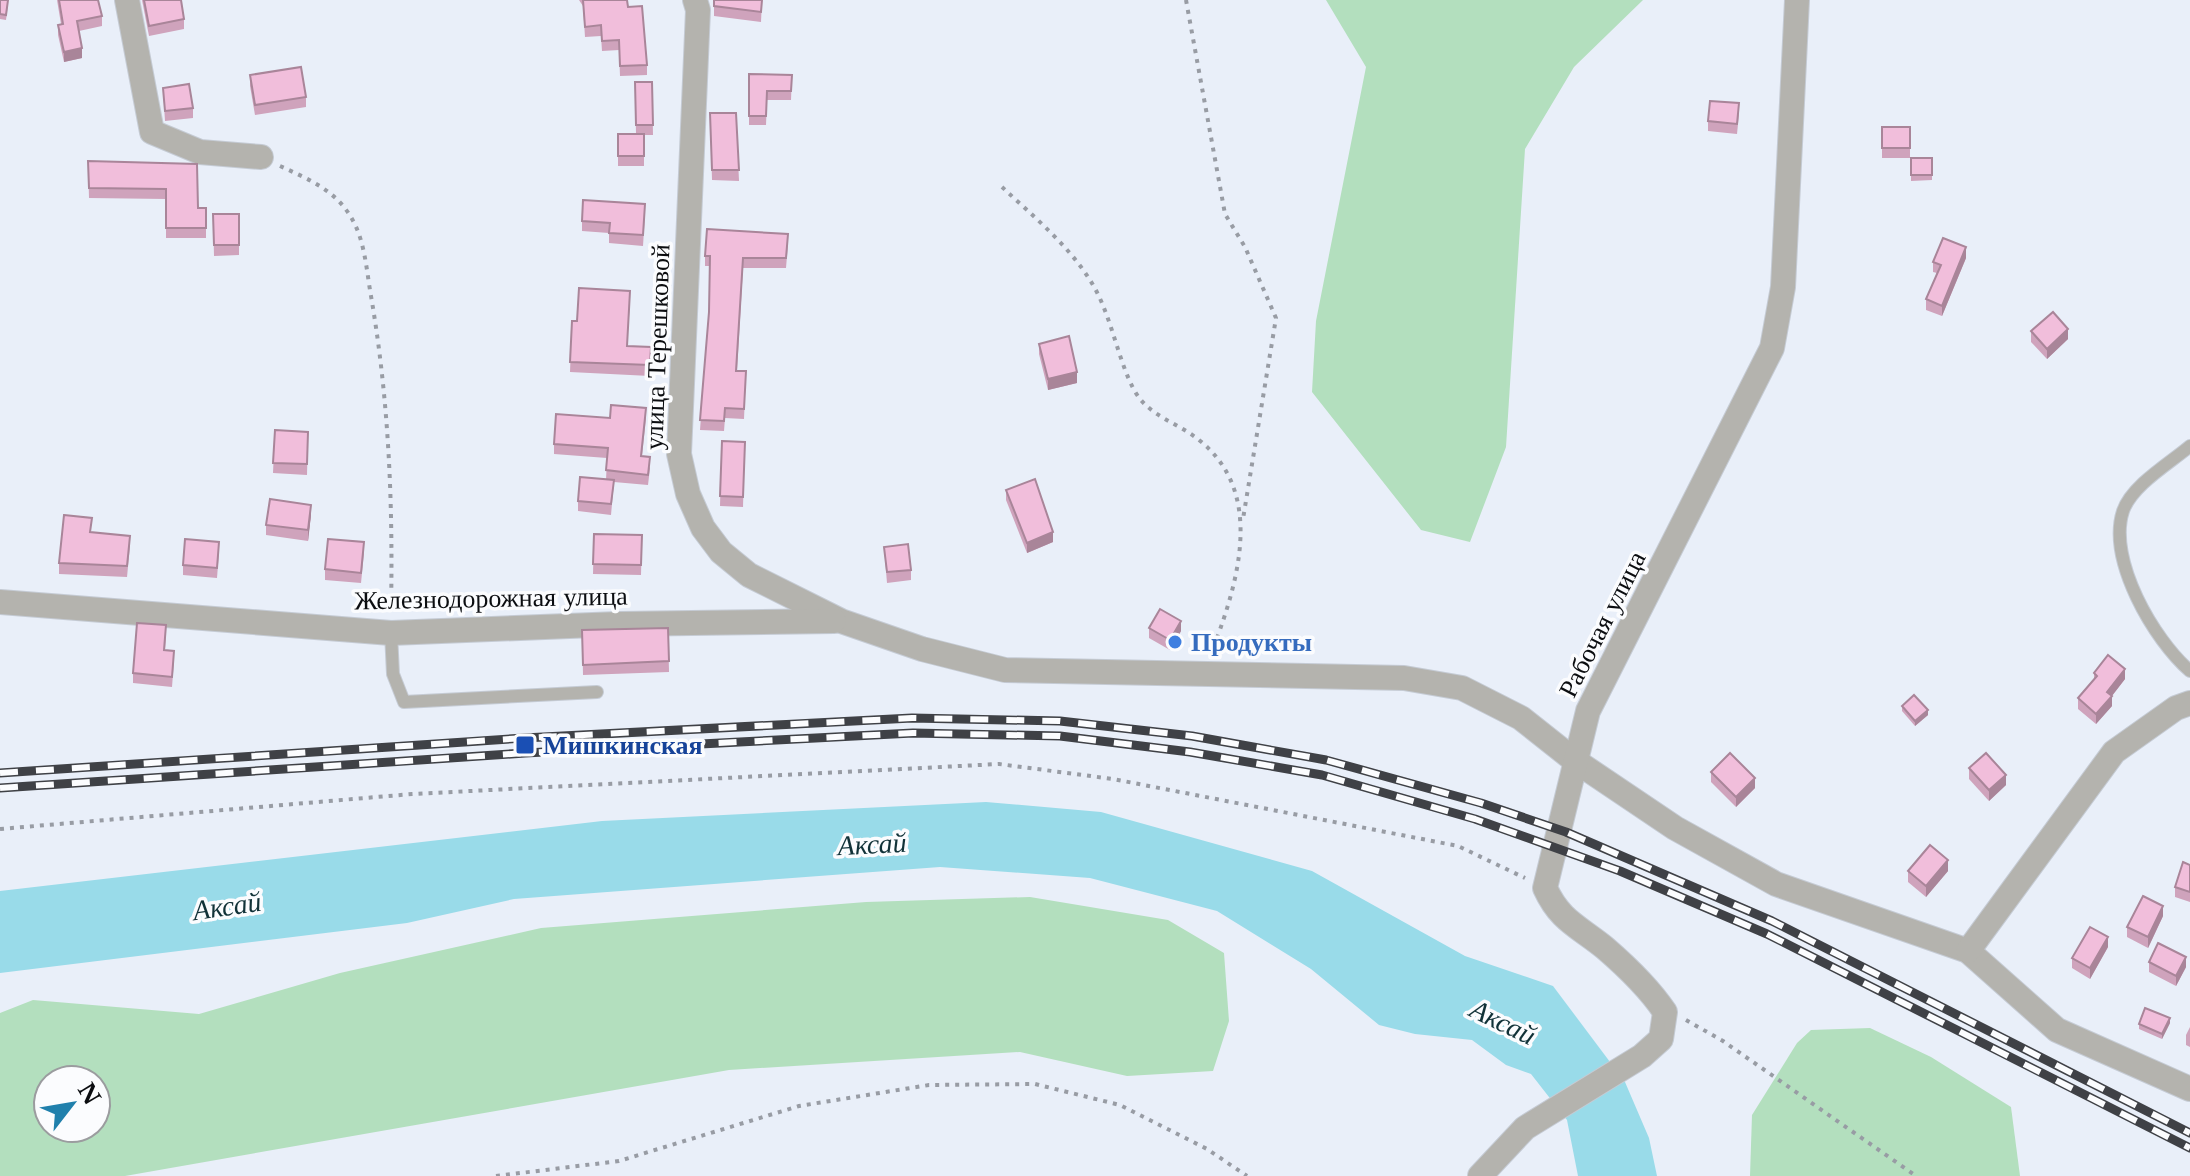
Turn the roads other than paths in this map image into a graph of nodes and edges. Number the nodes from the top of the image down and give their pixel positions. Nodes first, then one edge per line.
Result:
1 (127, 0) edge
2 (695, 0) edge
3 (1797, 0) edge
4 (261, 157) road end
5 (2190, 446) edge
6 (0, 602) edge
7 (841, 621) junction
8 (391, 633) junction
9 (2190, 671) edge
10 (597, 692) dead end
11 (2190, 703) edge
12 (1574, 760) junction
13 (1968, 951) junction
14 (2190, 1089) edge
15 (1480, 1176) edge

1 - 4 street
2 - 7 street, улица Терешковой
3 - 12 street, Рабочая улица
5 - 9 lane
6 - 8 street, Железнодорожная улица
7 - 8 street, Железнодорожная улица
7 - 12 street, улица Терешковой
8 - 10 lane
11 - 13 street
12 - 13 street
12 - 15 street, Рабочая улица
13 - 14 street

